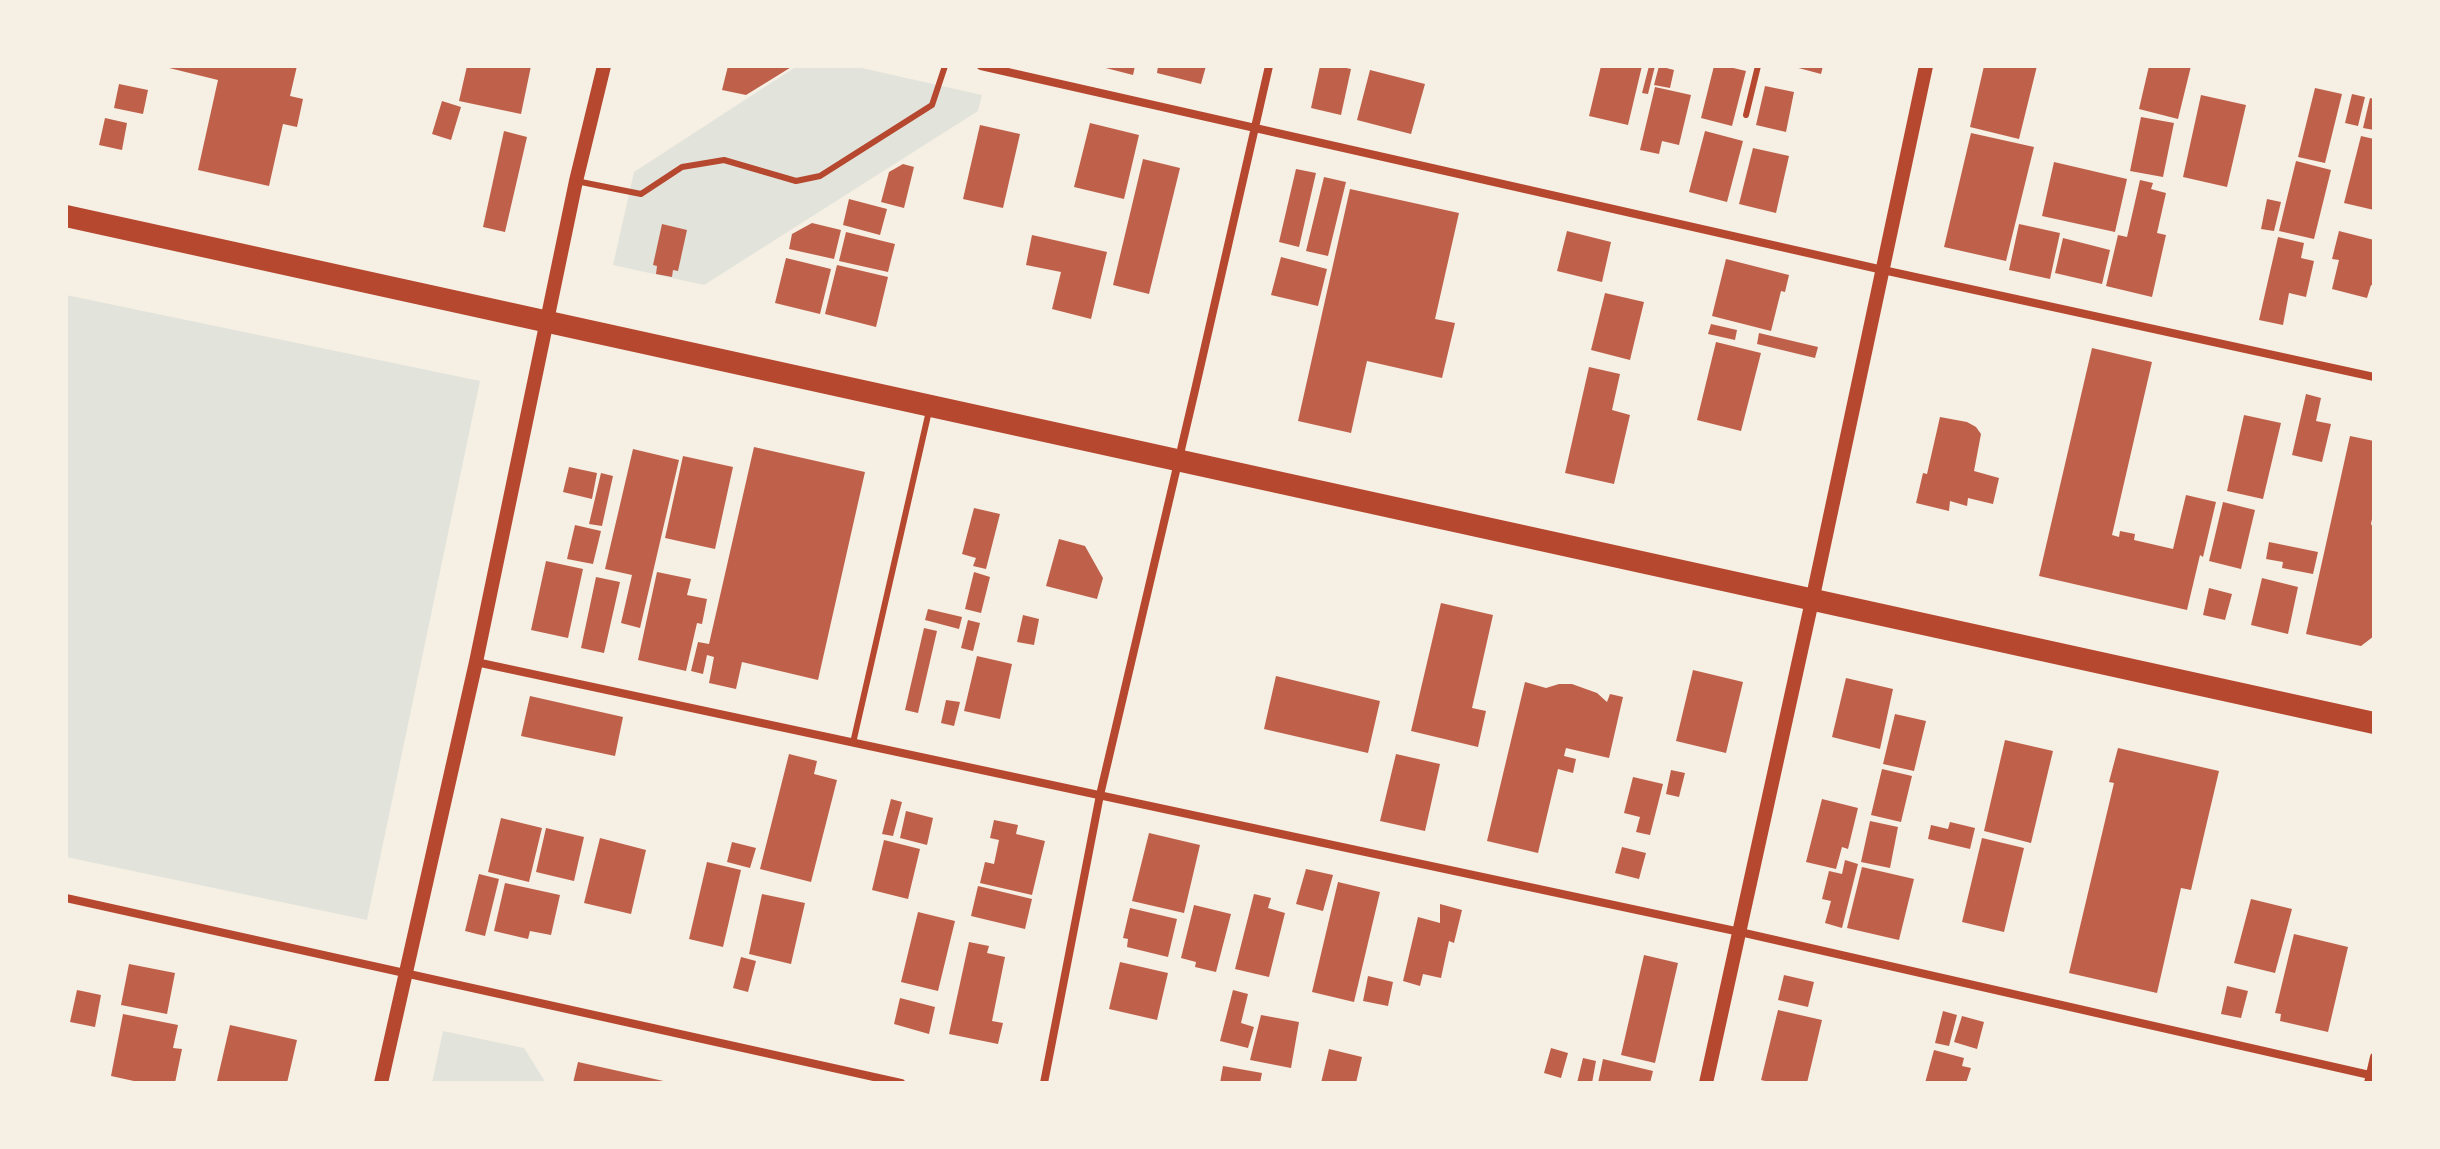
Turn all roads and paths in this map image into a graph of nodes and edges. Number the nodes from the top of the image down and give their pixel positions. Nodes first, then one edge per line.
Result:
1 (604, 66) edge
2 (945, 66) edge
3 (981, 66) edge
4 (1269, 66) edge
5 (1758, 66) edge
6 (1926, 66) edge
7 (1746, 115) dead end
8 (1255, 129) junction
9 (576, 181) junction
10 (66, 216) edge
11 (1883, 270) junction
12 (548, 321) junction
13 (2374, 377) edge
14 (930, 406) junction
15 (1179, 461) junction
16 (1812, 601) junction
17 (476, 662) junction
18 (2374, 723) edge
19 (853, 743) junction
20 (1100, 795) junction
21 (66, 898) edge
22 (1740, 932) junction
23 (406, 974) junction
24 (2374, 1057) edge
25 (2371, 1078) edge
26 (381, 1083) edge
27 (901, 1083) edge
28 (1044, 1083) edge
29 (1706, 1083) edge

1 - 9 street
2 - 9 lane
3 - 8 street
4 - 8 street
5 - 7 lane
6 - 11 street
8 - 11 street
8 - 15 street
9 - 12 street
10 - 12 highway
11 - 13 street
11 - 16 street
12 - 14 highway
12 - 17 street
14 - 15 highway
14 - 19 lane
15 - 16 highway
15 - 20 street
16 - 18 highway
16 - 22 street
17 - 19 street
17 - 23 street
19 - 20 street
20 - 22 street
20 - 28 street
21 - 23 street
22 - 25 street
22 - 29 street
23 - 26 street
23 - 27 street
24 - 25 street

